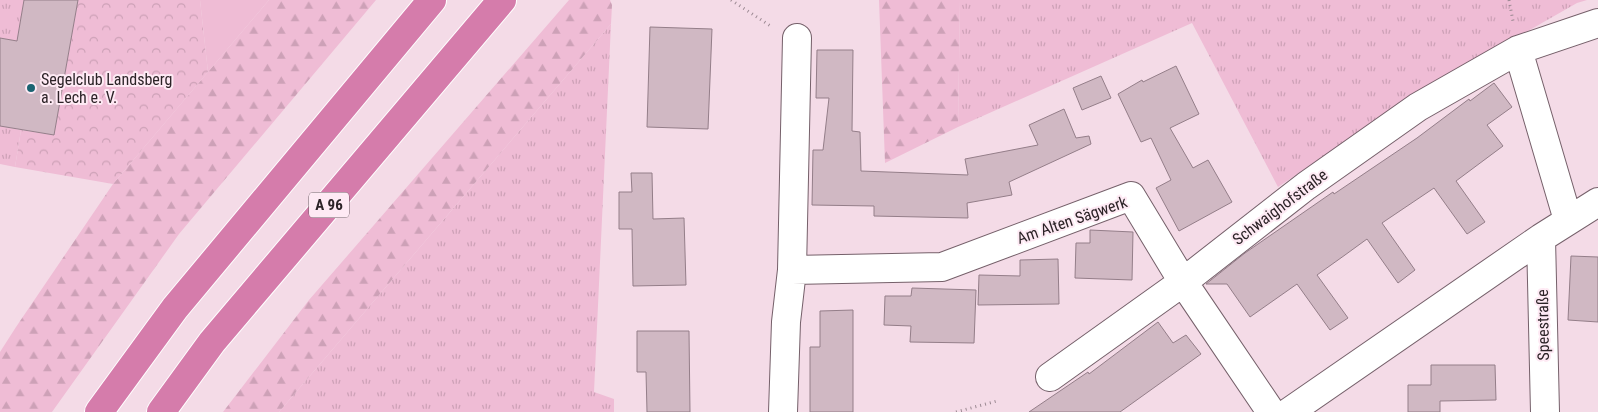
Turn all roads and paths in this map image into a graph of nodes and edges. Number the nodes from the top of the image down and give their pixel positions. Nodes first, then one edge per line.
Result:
1 (432, 0) edge
2 (731, 0) edge
3 (502, 1) edge
4 (1598, 23) edge
5 (797, 38) joint
6 (1518, 50) junction
7 (1598, 202) edge
8 (1568, 220) junction
9 (1541, 238) junction
10 (792, 270) junction
11 (1183, 282) junction
12 (1050, 376) dead end
13 (997, 401) dead end
14 (99, 412) edge
15 (161, 412) edge
16 (783, 412) edge
17 (956, 412) edge
18 (1271, 412) edge
19 (1289, 412) edge
20 (1544, 412) edge

1 - 14 highway
2 - 5 path
3 - 15 highway, A 96
4 - 6 street, Schwaighofstraße
5 - 10 street
6 - 8 street
6 - 11 street, Schwaighofstraße
7 - 8 street
8 - 9 street
9 - 19 street
9 - 20 street, Speestraße
10 - 11 street, Am Alten Sägwerk
10 - 16 street
11 - 12 street, Schwaighofstraße
11 - 18 street, Am Alten Sägwerk
13 - 17 path

